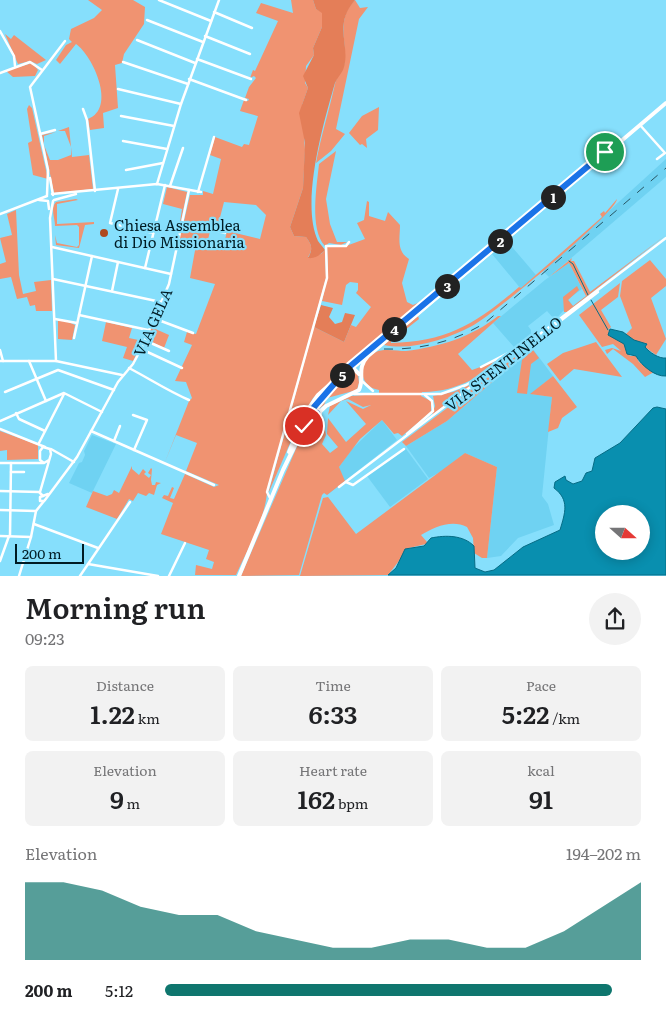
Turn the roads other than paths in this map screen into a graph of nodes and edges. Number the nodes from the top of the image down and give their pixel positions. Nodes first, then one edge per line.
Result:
1 (159, 0) edge
2 (219, 0) edge
3 (214, 12) junction
4 (147, 20) dead end
5 (211, 21) junction
6 (252, 28) dead end
7 (0, 31) edge
8 (205, 36) junction
9 (137, 40) dead end
10 (65, 41) dead end
11 (203, 42) junction
12 (250, 54) dead end
13 (196, 59) junction
14 (123, 62) dead end
15 (195, 63) junction
16 (15, 66) junction
17 (42, 70) junction
18 (0, 73) edge
19 (190, 79) junction
20 (251, 79) dead end
21 (188, 84) junction
22 (118, 89) dead end
23 (246, 100) dead end
24 (666, 102) edge
25 (180, 104) junction
26 (83, 109) dead end
27 (121, 116) dead end
28 (640, 124) junction
29 (174, 126) junction
30 (55, 130) dead end
31 (40, 134) junction
32 (214, 137) dead end
33 (124, 141) dead end
34 (183, 148) dead end
35 (167, 149) junction
36 (657, 160) dead end
37 (163, 163) junction
38 (48, 170) junction
39 (126, 170) dead end
40 (156, 184) junction
41 (165, 185) junction
42 (170, 186) junction
43 (118, 189) junction
44 (189, 190) junction
45 (95, 191) junction
46 (47, 195) junction
47 (53, 197) junction
48 (35, 200) junction
49 (48, 201) junction
50 (0, 214) edge
51 (50, 218) junction
52 (182, 222) junction
53 (225, 233) dead end
54 (153, 234) junction
55 (666, 238) edge
56 (349, 242) dead end
57 (52, 247) junction
58 (92, 256) junction
59 (118, 262) junction
60 (145, 269) junction
61 (170, 274) junction
62 (53, 279) junction
63 (85, 286) junction
64 (112, 291) junction
65 (161, 302) junction
66 (79, 315) junction
67 (153, 318) junction
68 (55, 319) junction
69 (77, 323) junction
70 (148, 330) junction
71 (193, 333) dead end
72 (74, 338) dead end
73 (536, 339) junction
74 (144, 340) junction
75 (141, 349) junction
76 (0, 350) edge
77 (170, 351) dead end
78 (2, 361) edge
79 (29, 361) junction
80 (56, 361) junction
81 (482, 367) dead end
82 (130, 368) junction
83 (182, 368) dead end
84 (122, 375) junction
85 (342, 375) junction
86 (360, 377) junction
87 (36, 379) junction
88 (335, 381) junction
89 (473, 383) junction
90 (114, 390) junction
91 (5, 392) dead end
92 (379, 392) junction
93 (64, 393) junction
94 (353, 394) junction
95 (421, 394) junction
96 (189, 400) dead end
97 (46, 401) junction
98 (102, 412) junction
99 (16, 413) junction
100 (317, 413) junction
101 (132, 415) dead end
102 (0, 421) edge
103 (120, 426) dead end
104 (0, 429) edge
105 (45, 431) junction
106 (91, 432) junction
107 (114, 441) junction
108 (400, 441) junction
109 (39, 443) junction
110 (46, 447) junction
111 (50, 449) junction
112 (404, 449) dead end
113 (40, 450) junction
114 (134, 450) junction
115 (56, 452) junction
116 (51, 454) junction
117 (40, 459) junction
118 (49, 460) junction
119 (74, 462) junction
120 (0, 463) edge
121 (11, 463) junction
122 (36, 463) junction
123 (44, 463) junction
124 (11, 472) junction
125 (24, 472) dead end
126 (346, 482) junction
127 (214, 485) dead end
128 (339, 487) dead end
129 (0, 491) edge
130 (11, 491) junction
131 (40, 492) junction
132 (270, 498) junction
133 (44, 499) junction
134 (130, 502) dead end
135 (0, 510) edge
136 (10, 510) junction
137 (36, 510) junction
138 (33, 524) junction
139 (0, 536) edge
140 (9, 536) junction
141 (31, 537) junction
142 (185, 543) dead end
143 (98, 548) junction
144 (0, 561) edge
145 (88, 564) junction
146 (132, 571) junction
147 (154, 575) edge
148 (19, 576) edge
149 (80, 576) edge
150 (131, 576) edge
151 (158, 576) edge
152 (169, 576) edge
153 (238, 576) edge

1 - 5 street
2 - 3 street
3 - 5 street
3 - 6 street
4 - 11 street
5 - 8 street
7 - 16 street
8 - 11 street
8 - 12 street
9 - 15 street
10 - 17 street
11 - 13 street
13 - 15 street
13 - 20 street
14 - 21 street
15 - 19 street
16 - 17 street
16 - 18 street
17 - 31 street
19 - 21 street
19 - 23 street
21 - 25 street
22 - 25 street
24 - 28 main road
24 - 85 main road
25 - 29 street
26 - 45 street
27 - 29 street
28 - 36 street
28 - 86 main road
29 - 35 street
30 - 31 street
31 - 38 street
32 - 44 street
33 - 35 street
34 - 42 street
35 - 37 street
37 - 39 street
37 - 40 street
38 - 46 street
38 - 47 street
40 - 41 street
40 - 43 street
41 - 42 street
41 - 54 street
42 - 44 street
43 - 45 street
43 - 54 street
44 - 52 street, VIA GELA
45 - 47 street
46 - 47 street
46 - 48 street
46 - 49 street
47 - 49 street
47 - 51 street
48 - 49 street
48 - 50 street
49 - 51 street
51 - 57 street
52 - 53 street
52 - 61 street, VIA GELA
54 - 60 street
55 - 73 street
56 - 132 street
57 - 58 street
57 - 62 street
58 - 59 street
58 - 63 street
59 - 60 street
59 - 64 street
60 - 61 street
61 - 65 street, VIA GELA
62 - 63 street
62 - 68 street
63 - 64 street
63 - 66 street
64 - 65 street
65 - 67 street, VIA GELA
66 - 69 street
66 - 70 street
67 - 70 street, VIA GELA
67 - 71 street
68 - 69 street
68 - 80 street
69 - 72 street
70 - 74 street, VIA GELA
73 - 81 street
73 - 89 street, VIA STENTINELLO
74 - 75 street, VIA GELA
74 - 77 street
75 - 82 street, VIA GELA
75 - 83 street
76 - 78 street
78 - 79 street
79 - 80 street
79 - 87 street
80 - 84 street
82 - 84 street, VIA GELA
82 - 96 street
84 - 90 street, VIA GELA
85 - 86 main road
85 - 88 main road
86 - 92 street
86 - 94 main road
87 - 90 street
87 - 91 street
87 - 97 street
88 - 100 main road
88 - 132 main road
89 - 95 street
89 - 108 street, VIA STENTINELLO
90 - 98 street, VIA GELA
92 - 94 street
92 - 95 street
93 - 97 street
93 - 98 street
93 - 105 street
94 - 100 main road
95 - 108 street
97 - 99 street
98 - 106 street, VIA GELA
99 - 102 street
99 - 105 street
100 - 153 main road
101 - 114 street
103 - 107 street
104 - 109 street
105 - 109 street
106 - 107 street
106 - 119 street, VIA GELA
107 - 114 street
108 - 126 street, VIA STENTINELLO
109 - 110 street
109 - 113 street
110 - 111 street
110 - 113 street
111 - 115 street
111 - 116 street
112 - 126 street
113 - 117 street
114 - 127 street
115 - 116 street
115 - 119 street
116 - 118 street
117 - 122 street
117 - 123 street
118 - 123 street
118 - 131 street
119 - 133 street, VIA GELA
120 - 121 street
121 - 122 street
121 - 124 street
122 - 123 street
124 - 125 street
124 - 130 street
126 - 128 street, VIA STENTINELLO
129 - 130 street
130 - 131 street
130 - 136 street
131 - 133 street
132 - 153 main road
133 - 137 street, VIA GELA
133 - 137 street
134 - 143 street
135 - 136 street
136 - 137 street
136 - 140 street
137 - 138 street
138 - 141 street
138 - 143 street
139 - 140 street
140 - 141 street
140 - 144 street
141 - 148 street
142 - 152 street
143 - 145 street
145 - 146 street
145 - 149 street
146 - 147 street
146 - 150 street
147 - 151 street

